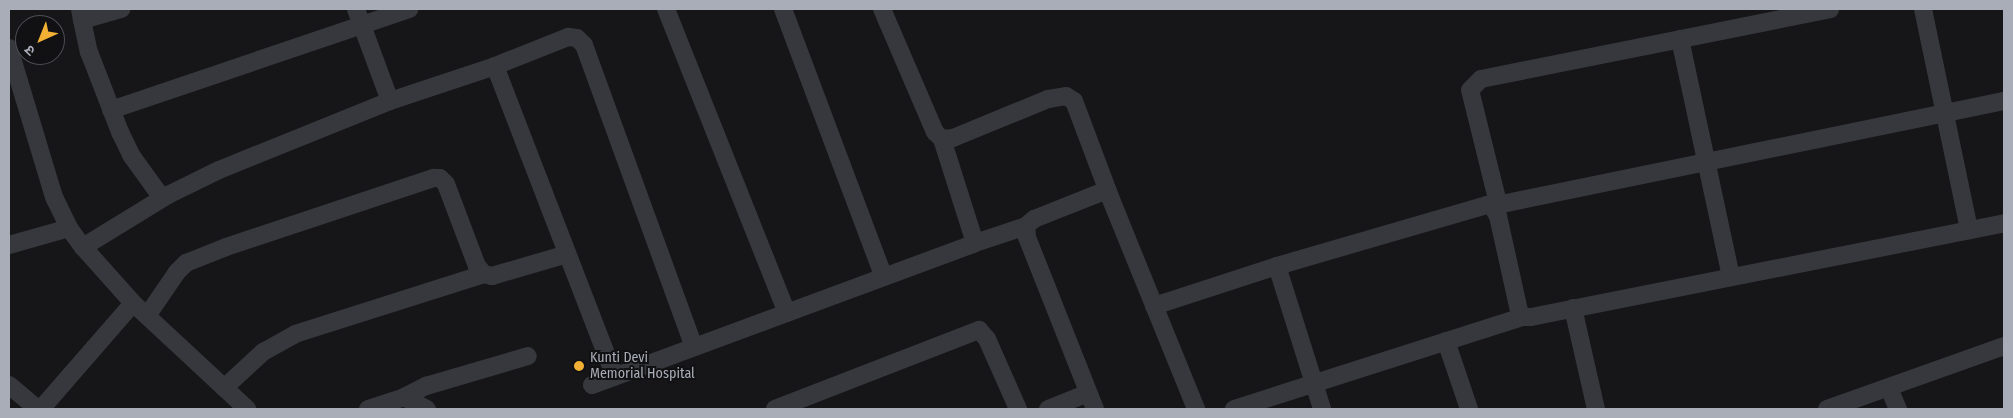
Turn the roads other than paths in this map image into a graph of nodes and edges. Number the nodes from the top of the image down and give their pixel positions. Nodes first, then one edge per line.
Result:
1 (121, 9) edge
2 (410, 9) edge
3 (666, 9) edge
4 (783, 9) edge
5 (882, 9) edge
6 (1830, 9) edge
7 (1923, 9) edge
8 (81, 15) edge
9 (359, 17) edge
10 (1680, 39) junction
11 (9, 48) edge
12 (495, 66) junction
13 (390, 101) junction
14 (2004, 101) edge
15 (111, 110) junction
16 (1944, 112) junction
17 (942, 139) junction
18 (1705, 162) junction
19 (1107, 190) junction
20 (162, 198) junction
21 (1495, 204) junction
22 (2004, 223) edge
23 (1026, 226) junction
24 (69, 228) junction
25 (1969, 230) junction
26 (975, 243) junction
27 (9, 245) edge
28 (83, 247) junction
29 (567, 254) junction
30 (1277, 266) junction
31 (484, 274) junction
32 (884, 277) junction
33 (1731, 277) junction
34 (133, 303) junction
35 (1154, 306) junction
36 (1572, 308) junction
37 (787, 313) junction
38 (147, 316) junction
39 (1523, 317) junction
40 (1446, 341) junction
41 (2004, 346) edge
42 (694, 347) junction
43 (528, 356) dead end
44 (615, 377) junction
45 (1314, 383) junction
46 (9, 385) edge
47 (592, 385) dead end
48 (224, 388) junction
49 (1889, 388) junction
50 (404, 397) junction
51 (1092, 401) edge
52 (39, 409) edge
53 (246, 409) edge
54 (368, 409) edge
55 (427, 409) edge
56 (775, 409) edge
57 (1018, 409) edge
58 (1048, 409) edge
59 (1196, 409) edge
60 (1234, 409) edge
61 (1322, 409) edge
62 (1469, 409) edge
63 (1596, 409) edge
64 (1828, 409) edge
65 (1898, 409) edge

1 - 8 street
2 - 9 street
3 - 37 street
4 - 32 street
5 - 17 street
6 - 10 street
7 - 16 street
8 - 15 street
9 - 13 street
9 - 15 street
10 - 18 street
10 - 21 street
11 - 24 street
12 - 13 street
12 - 29 street
12 - 42 street
13 - 20 street
14 - 16 street
15 - 20 street
16 - 18 street
16 - 25 street
17 - 19 street
17 - 26 street
18 - 21 street
18 - 33 street
19 - 23 street
19 - 35 street
20 - 28 street
21 - 30 street
21 - 39 street
22 - 25 street
23 - 26 street
23 - 51 street
24 - 27 street
24 - 28 street
25 - 33 street
26 - 32 street
28 - 34 street
29 - 31 street
29 - 44 street
30 - 35 street
30 - 45 street
31 - 38 street
31 - 48 street
32 - 37 street
33 - 36 street
34 - 38 street
34 - 52 street
35 - 59 street
36 - 39 street
36 - 63 street
37 - 42 street
38 - 48 street
39 - 40 street
40 - 45 street
40 - 62 street
41 - 49 street
42 - 44 street
43 - 50 street
44 - 47 street
45 - 60 street
45 - 61 street
46 - 52 street
48 - 53 street
49 - 64 street
49 - 65 street
50 - 54 street
50 - 55 street
51 - 58 street
56 - 57 street

